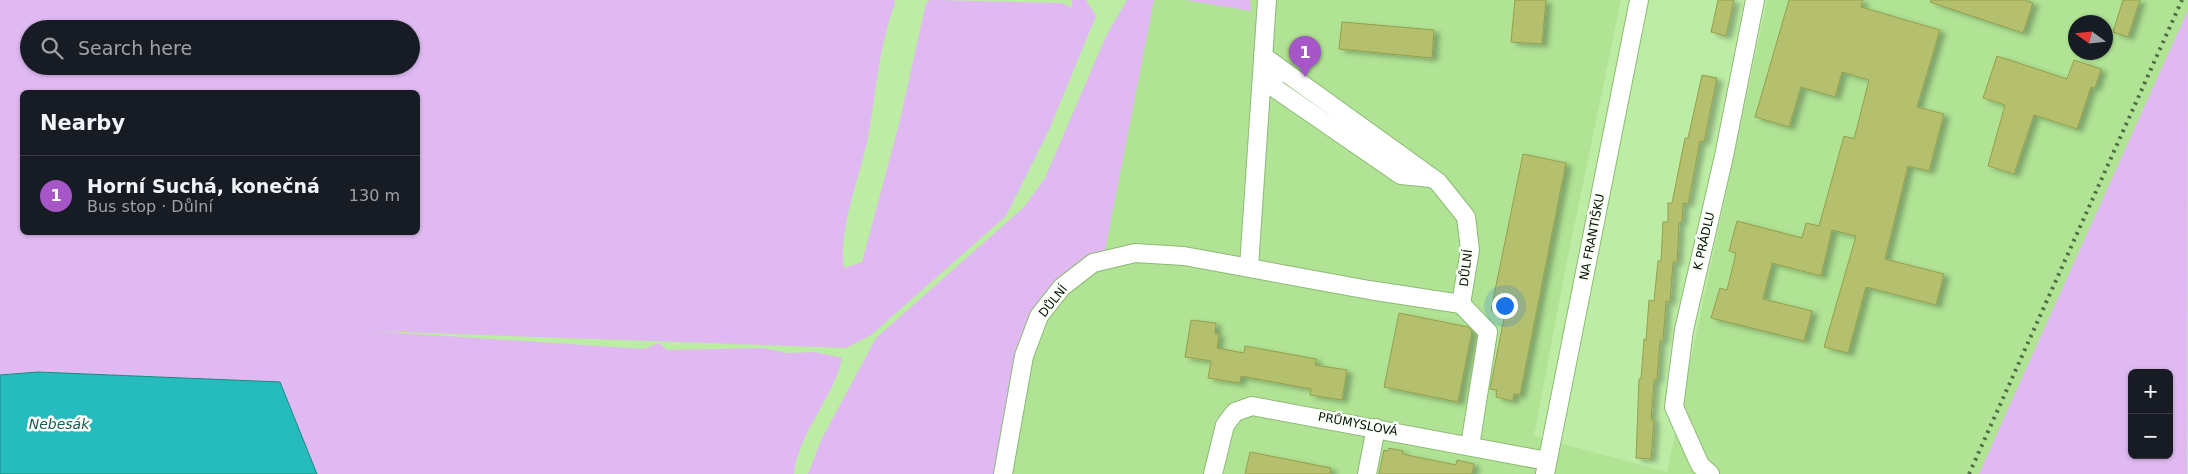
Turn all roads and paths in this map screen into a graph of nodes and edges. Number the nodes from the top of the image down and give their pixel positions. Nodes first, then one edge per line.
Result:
1 (1267, 0) edge
2 (1639, 0) edge
3 (1755, 0) edge
4 (1263, 56) junction
5 (1249, 267) junction
6 (1461, 304) junction
7 (1376, 428) junction
8 (1470, 446) junction
9 (1546, 468) edge
10 (1003, 474) edge
11 (1213, 474) edge
12 (1367, 474) edge
13 (1710, 474) edge

1 - 4 street
2 - 9 street, NA FRANTIŠKU
3 - 13 street, K PRÁDLU
4 - 5 street
4 - 6 street, DŮLNÍ
5 - 6 street, DŮLNÍ
5 - 10 street, DŮLNÍ
6 - 8 street
7 - 8 street, PRŮMYSLOVÁ
7 - 11 street, PRŮMYSLOVÁ
7 - 12 street
8 - 9 street, PRŮMYSLOVÁ

